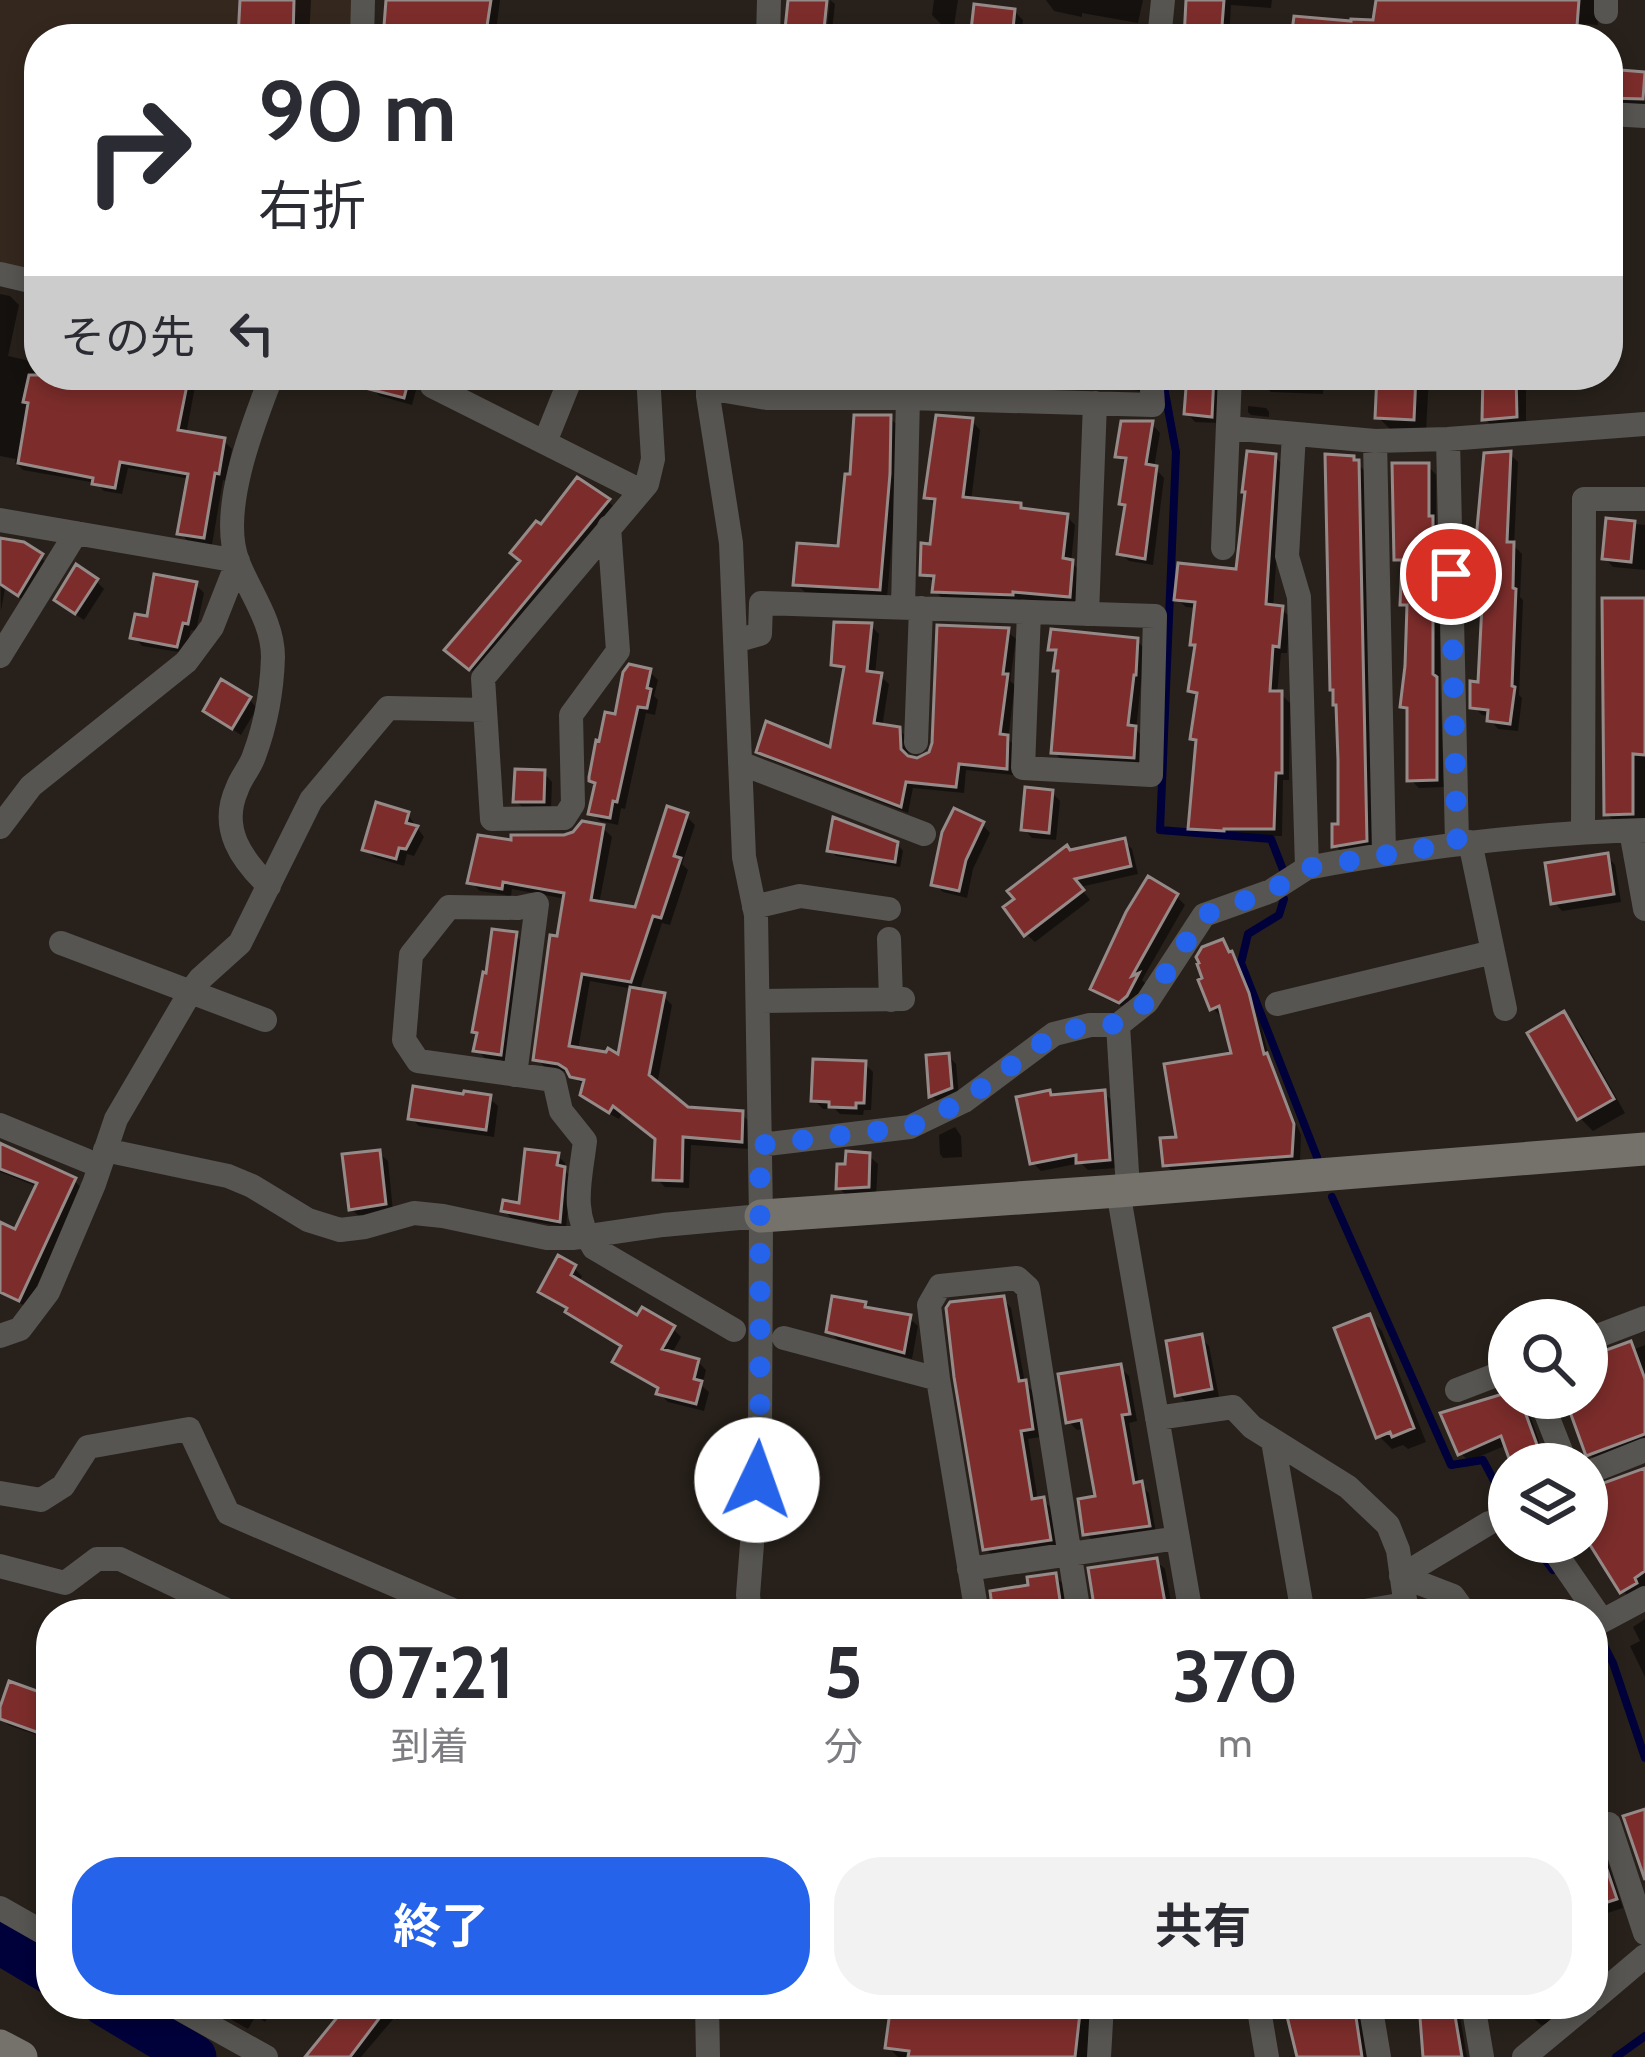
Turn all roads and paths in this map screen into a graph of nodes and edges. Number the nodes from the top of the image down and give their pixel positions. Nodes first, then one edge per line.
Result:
1 (266, 390) edge
2 (440, 390) edge
3 (566, 390) edge
4 (649, 390) edge
5 (709, 390) edge
6 (739, 390) edge
7 (1152, 390) edge
8 (1230, 390) edge
9 (908, 398) junction
10 (1095, 403) junction
11 (1645, 424) edge
12 (1229, 428) junction
13 (1294, 434) junction
14 (1448, 439) junction
15 (1375, 441) junction
16 (545, 442) junction
17 (641, 490) junction
18 (1645, 499) edge
19 (0, 520) edge
20 (609, 527) junction
21 (76, 533) junction
22 (1223, 548) dead end
23 (238, 561) junction
24 (912, 608) junction
25 (1029, 612) junction
26 (1087, 614) junction
27 (735, 641) junction
28 (0, 656) edge
29 (485, 710) junction
30 (916, 742) dead end
31 (740, 763) junction
32 (0, 826) edge
33 (1583, 831) junction
34 (1638, 831) edge
35 (924, 834) dead end
36 (1463, 842) junction
37 (1384, 853) junction
38 (1307, 868) junction
39 (269, 886) junction
40 (754, 907) junction
41 (889, 909) dead end
42 (1645, 909) edge
43 (889, 939) dead end
44 (61, 943) dead end
45 (1493, 952) junction
46 (191, 991) junction
47 (758, 1000) junction
48 (1276, 1004) dead end
49 (1504, 1009) dead end
50 (265, 1020) dead end
51 (1118, 1024) junction
52 (515, 1075) junction
53 (0, 1125) edge
54 (760, 1145) junction
55 (1645, 1149) edge
56 (102, 1158) junction
57 (1123, 1190) junction
58 (761, 1216) junction
59 (586, 1237) junction
60 (1645, 1318) edge
61 (734, 1330) dead end
62 (1608, 1332) edge
63 (0, 1336) edge
64 (784, 1338) dead end
65 (1488, 1378) edge
66 (938, 1379) junction
67 (1456, 1390) dead end
68 (1157, 1418) junction
69 (1273, 1441) junction
70 (1645, 1450) edge
71 (1608, 1464) edge
72 (0, 1496) edge
73 (1488, 1524) edge
74 (1178, 1538) junction
75 (1070, 1555) junction
76 (1561, 1563) edge
77 (0, 1567) edge
78 (969, 1569) junction
79 (1401, 1576) junction
80 (1645, 1598) edge
81 (204, 1599) edge
82 (424, 1599) edge
83 (748, 1599) edge
84 (972, 1599) edge
85 (1076, 1599) edge
86 (1188, 1599) edge
87 (1300, 1599) edge
88 (1404, 1599) edge
89 (1455, 1599) edge
90 (1582, 1599) edge
91 (1608, 1617) edge
92 (1608, 1824) edge
93 (0, 1908) edge
94 (36, 1928) edge
95 (1645, 1933) edge
96 (1645, 1956) edge
97 (1608, 1986) edge
98 (198, 2019) edge
99 (707, 2019) edge
100 (1101, 2019) edge
101 (1261, 2019) edge
102 (1372, 2019) edge
103 (1476, 2019) edge
104 (1568, 2019) edge
105 (0, 2045) edge
106 (21, 2057) edge
107 (266, 2057) edge
108 (708, 2057) edge
109 (1099, 2057) edge
110 (1267, 2057) edge
111 (1378, 2057) edge
112 (1482, 2057) edge
113 (1524, 2057) edge

1 - 23 street
2 - 16 street
3 - 16 street
4 - 17 street
5 - 27 street
6 - 9 street
7 - 10 street
8 - 12 street
9 - 10 street
9 - 24 street
10 - 26 street
11 - 14 street
12 - 13 street
12 - 22 street
13 - 15 street
13 - 38 street
14 - 15 street
14 - 36 street
15 - 37 street
16 - 17 street
17 - 20 street
18 - 33 street
19 - 21 street
20 - 29 street
20 - 29 street
21 - 23 street
21 - 28 street
23 - 32 street
23 - 39 street
24 - 25 street
24 - 27 street
24 - 30 street
25 - 26 street
25 - 26 street
27 - 31 street
29 - 39 street
31 - 35 street
31 - 40 street
33 - 34 street
33 - 36 street
34 - 42 street
36 - 37 street
36 - 45 street
37 - 38 street
38 - 51 street
39 - 46 street
40 - 41 street
40 - 47 street
43 - 47 street
44 - 46 street
45 - 48 street
45 - 49 street
46 - 50 street
46 - 56 street
47 - 54 street
51 - 54 street
51 - 57 street
52 - 52 street
52 - 59 street
53 - 56 street
54 - 58 street
55 - 57 street
56 - 59 street
56 - 63 street
57 - 58 street
57 - 68 street
58 - 59 street
58 - 83 street
59 - 61 street
60 - 62 street
64 - 66 street
65 - 67 street
66 - 75 street
66 - 78 street
68 - 69 street
68 - 74 street
69 - 79 street
69 - 87 street
70 - 71 street
72 - 82 street
73 - 79 street
74 - 75 street
74 - 86 street
75 - 78 street
75 - 85 street
76 - 90 street
77 - 81 street
78 - 84 street
79 - 88 street
79 - 89 street
80 - 91 street
92 - 95 street
93 - 94 street
96 - 97 street
98 - 107 street
99 - 108 street
100 - 109 street
101 - 110 street
102 - 111 street
103 - 112 street
104 - 113 street
105 - 106 street

